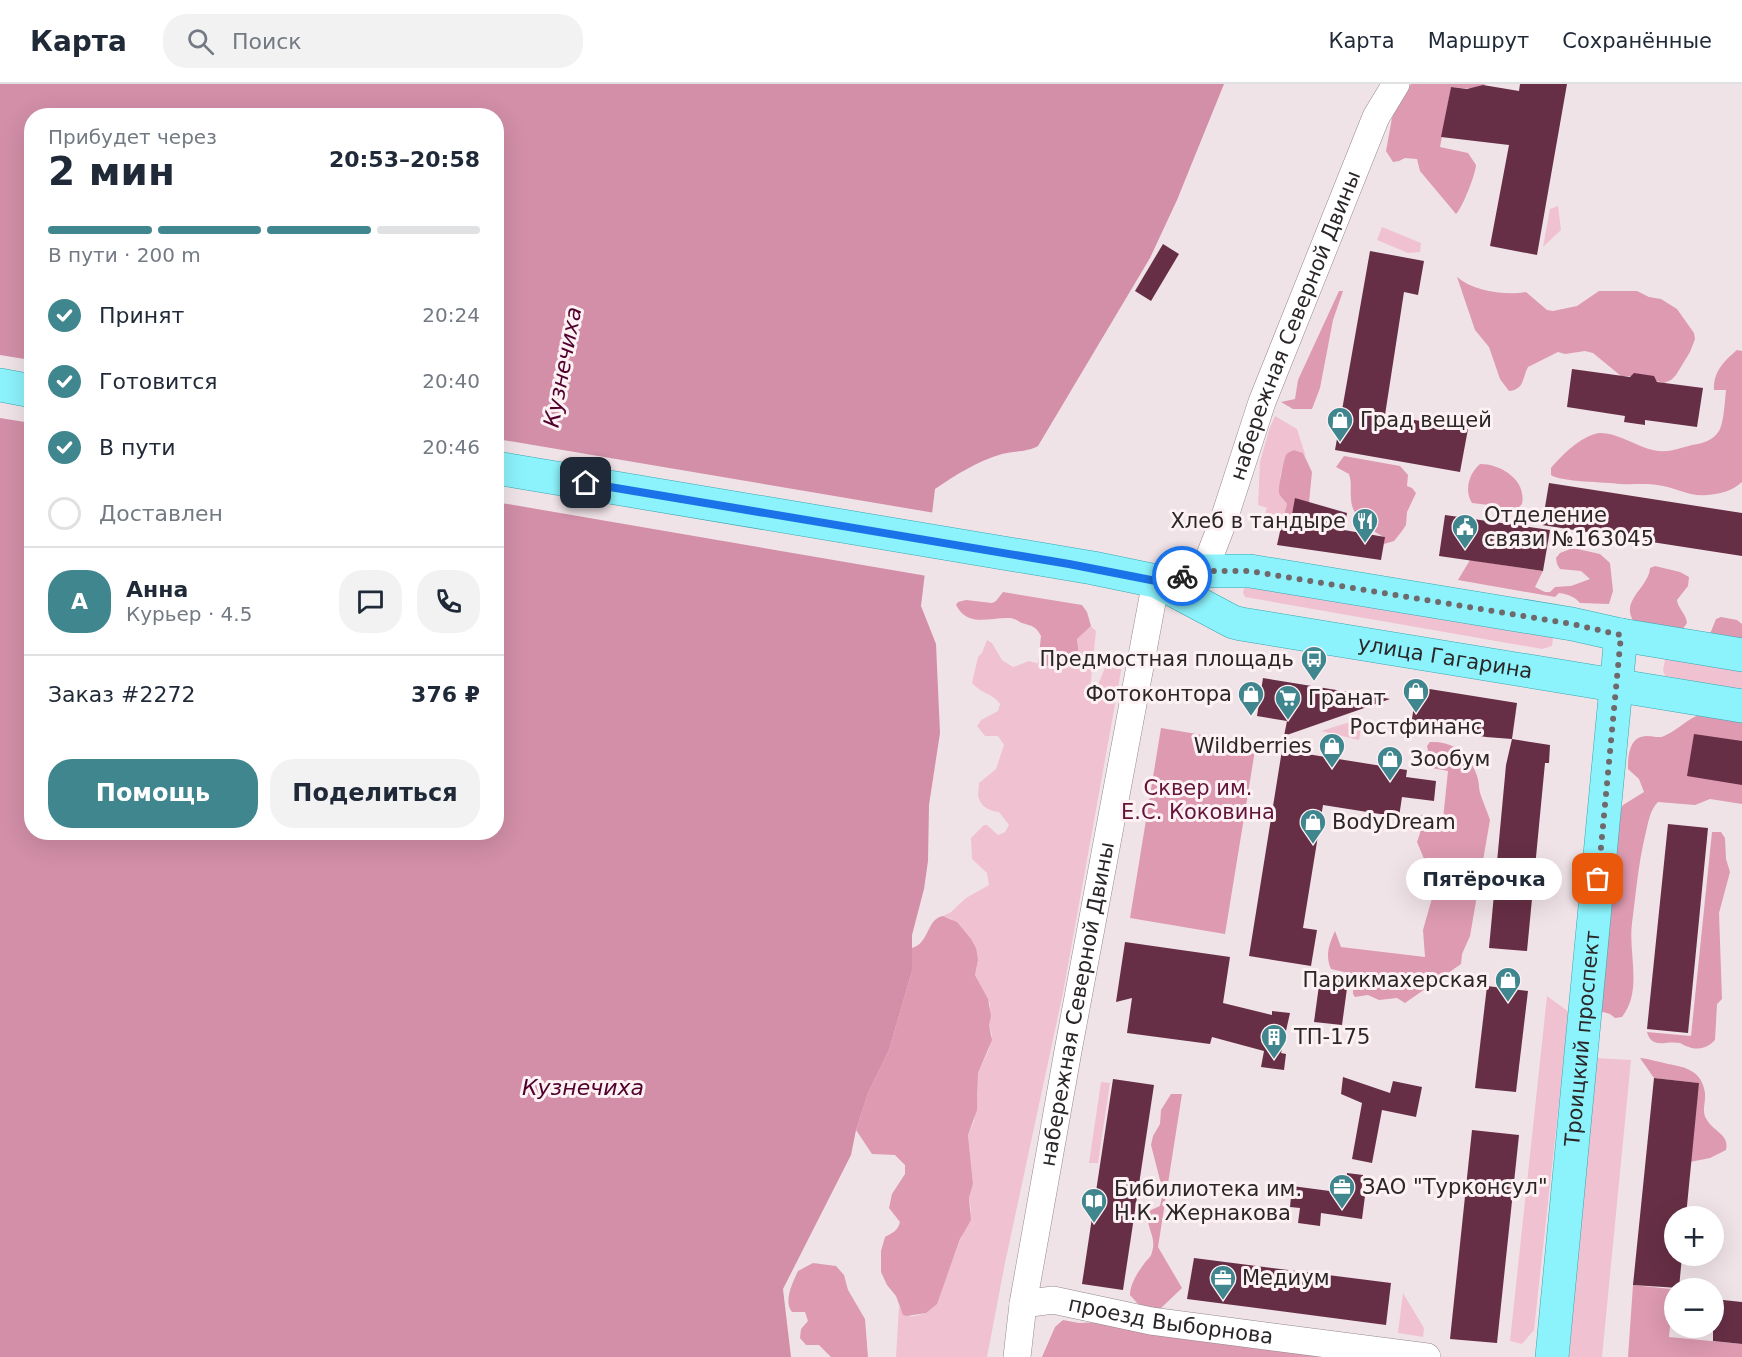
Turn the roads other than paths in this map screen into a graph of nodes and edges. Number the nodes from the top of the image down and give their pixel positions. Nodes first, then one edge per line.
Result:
1 (1396, 84) edge
2 (0, 385) edge
3 (24, 390) edge
4 (504, 469) edge
5 (1204, 571) junction
6 (1156, 581) junction
7 (1621, 635) junction
8 (1742, 655) edge
9 (1616, 686) junction
10 (1742, 706) edge
11 (1023, 1304) junction
12 (1017, 1357) edge
13 (1427, 1357) edge
14 (1552, 1357) edge

1 - 5 street, набережная Северной Двины
2 - 3 main road
4 - 6 main road, улица Гагарина
5 - 6 main road, улица Гагарина
5 - 7 main road, улица Гагарина
6 - 9 main road, улица Гагарина
6 - 11 street, набережная Северной Двины
7 - 8 main road, улица Гагарина
7 - 9 main road, Троицкий проспект
9 - 10 main road, улица Гагарина
9 - 14 main road, Троицкий проспект
11 - 12 street, набережная Северной Двины
11 - 13 street, проезд Выборнова

